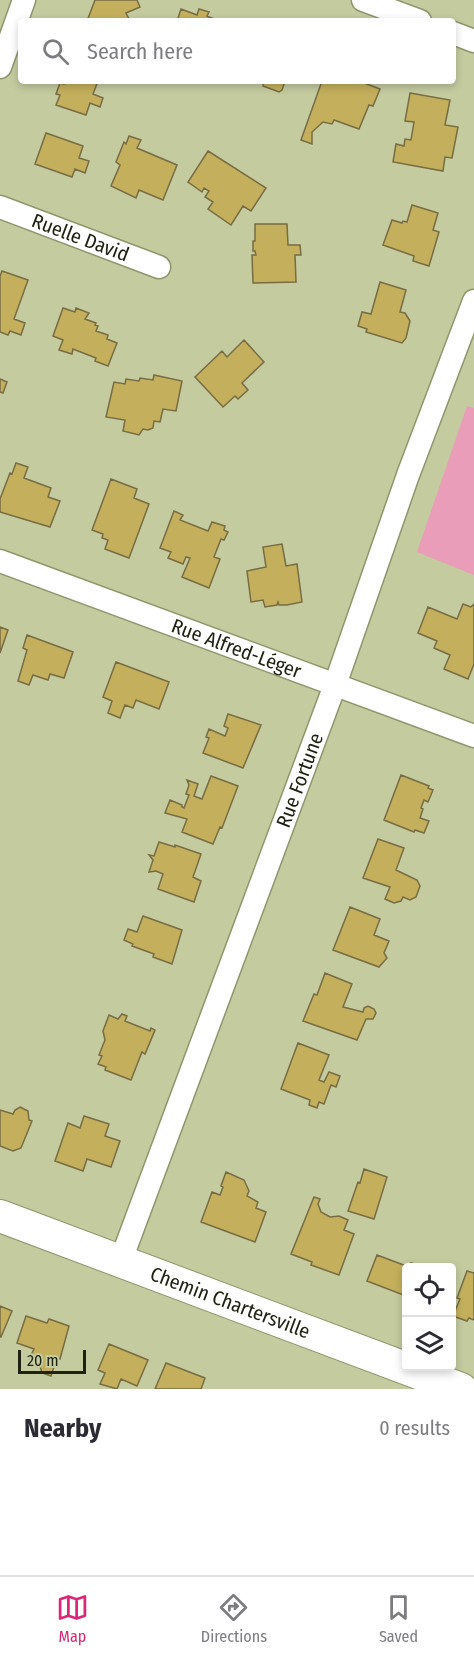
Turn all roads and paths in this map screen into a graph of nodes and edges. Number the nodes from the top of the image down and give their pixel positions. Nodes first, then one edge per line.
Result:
1 (24, 0) edge
2 (363, 0) edge
3 (412, 18) edge
4 (456, 34) edge
5 (474, 41) edge
6 (0, 67) edge
7 (0, 207) edge
8 (159, 267) dead end
9 (474, 301) edge
10 (0, 561) edge
11 (335, 685) junction
12 (474, 736) edge
13 (0, 1216) edge
14 (121, 1260) junction
15 (461, 1389) edge

1 - 6 street
2 - 3 street
4 - 5 street
7 - 8 street, Ruelle David
9 - 11 street, Rue Fortune
10 - 11 street, Rue Alfred-Léger
11 - 12 street, Rue Alfred-Léger
11 - 14 street, Rue Fortune
13 - 14 street, Chemin Chartersville
14 - 15 street, Chemin Chartersville

